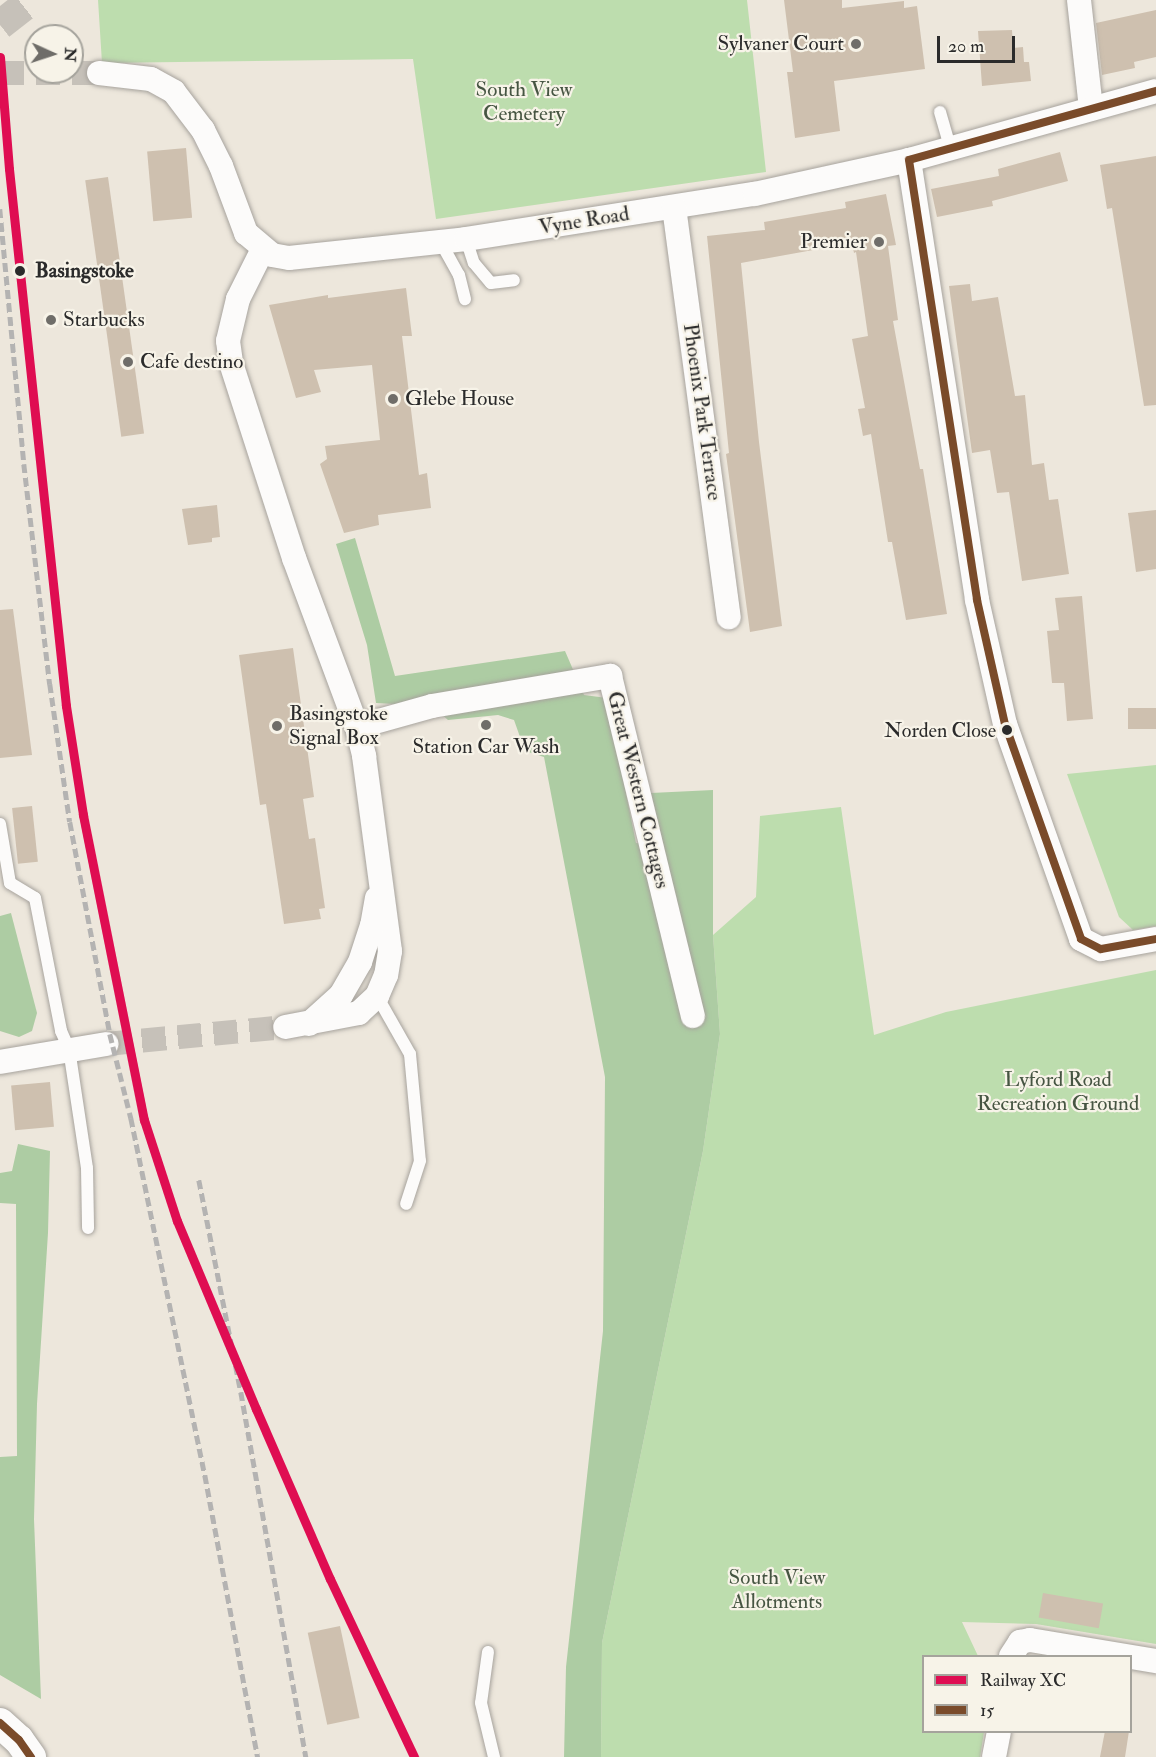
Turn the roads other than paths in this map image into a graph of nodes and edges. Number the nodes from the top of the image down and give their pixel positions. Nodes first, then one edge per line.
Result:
1 (1079, 0) edge
2 (99, 73) tunnel mouth
3 (1156, 91) edge
4 (1091, 108) junction
5 (940, 112) dead end
6 (950, 146) junction
7 (909, 160) junction
8 (674, 207) junction
9 (466, 239) junction
10 (440, 241) junction
11 (263, 249) junction
12 (514, 280) dead end
13 (465, 299) dead end
14 (729, 617) dead end
15 (353, 718) junction
16 (0, 824) edge
17 (380, 884) junction
18 (1156, 939) edge
19 (377, 996) junction
20 (693, 1016) dead end
21 (309, 1024) junction
22 (285, 1027) tunnel mouth
23 (106, 1044) tunnel mouth
24 (69, 1049) junction
25 (0, 1062) edge
26 (406, 1204) dead end
27 (88, 1228) dead end
28 (1012, 1649) edge
29 (488, 1652) dead end
30 (1124, 1655) edge
31 (1132, 1656) edge
32 (1156, 1660) edge
33 (0, 1723) edge
34 (999, 1733) edge
35 (31, 1757) edge
36 (494, 1757) edge
37 (994, 1757) edge

1 - 4 street
2 - 11 street
3 - 4 street, Vyne Road
4 - 6 street, Vyne Road
5 - 6 lane
6 - 7 street, Vyne Road
7 - 8 street, Vyne Road
7 - 18 street
8 - 9 street, Vyne Road
8 - 14 street, Phoenix Park Terrace
9 - 10 street, Vyne Road
9 - 12 lane
10 - 11 street, Vyne Road
10 - 13 lane
11 - 15 street
15 - 17 street
15 - 20 street, Great Western Cottages
16 - 24 lane
17 - 19 street
17 - 21 street
19 - 21 street
19 - 26 lane
21 - 22 street
23 - 24 street
24 - 25 street
24 - 27 lane
28 - 30 street
29 - 36 lane
31 - 32 street
33 - 35 street
34 - 37 street

